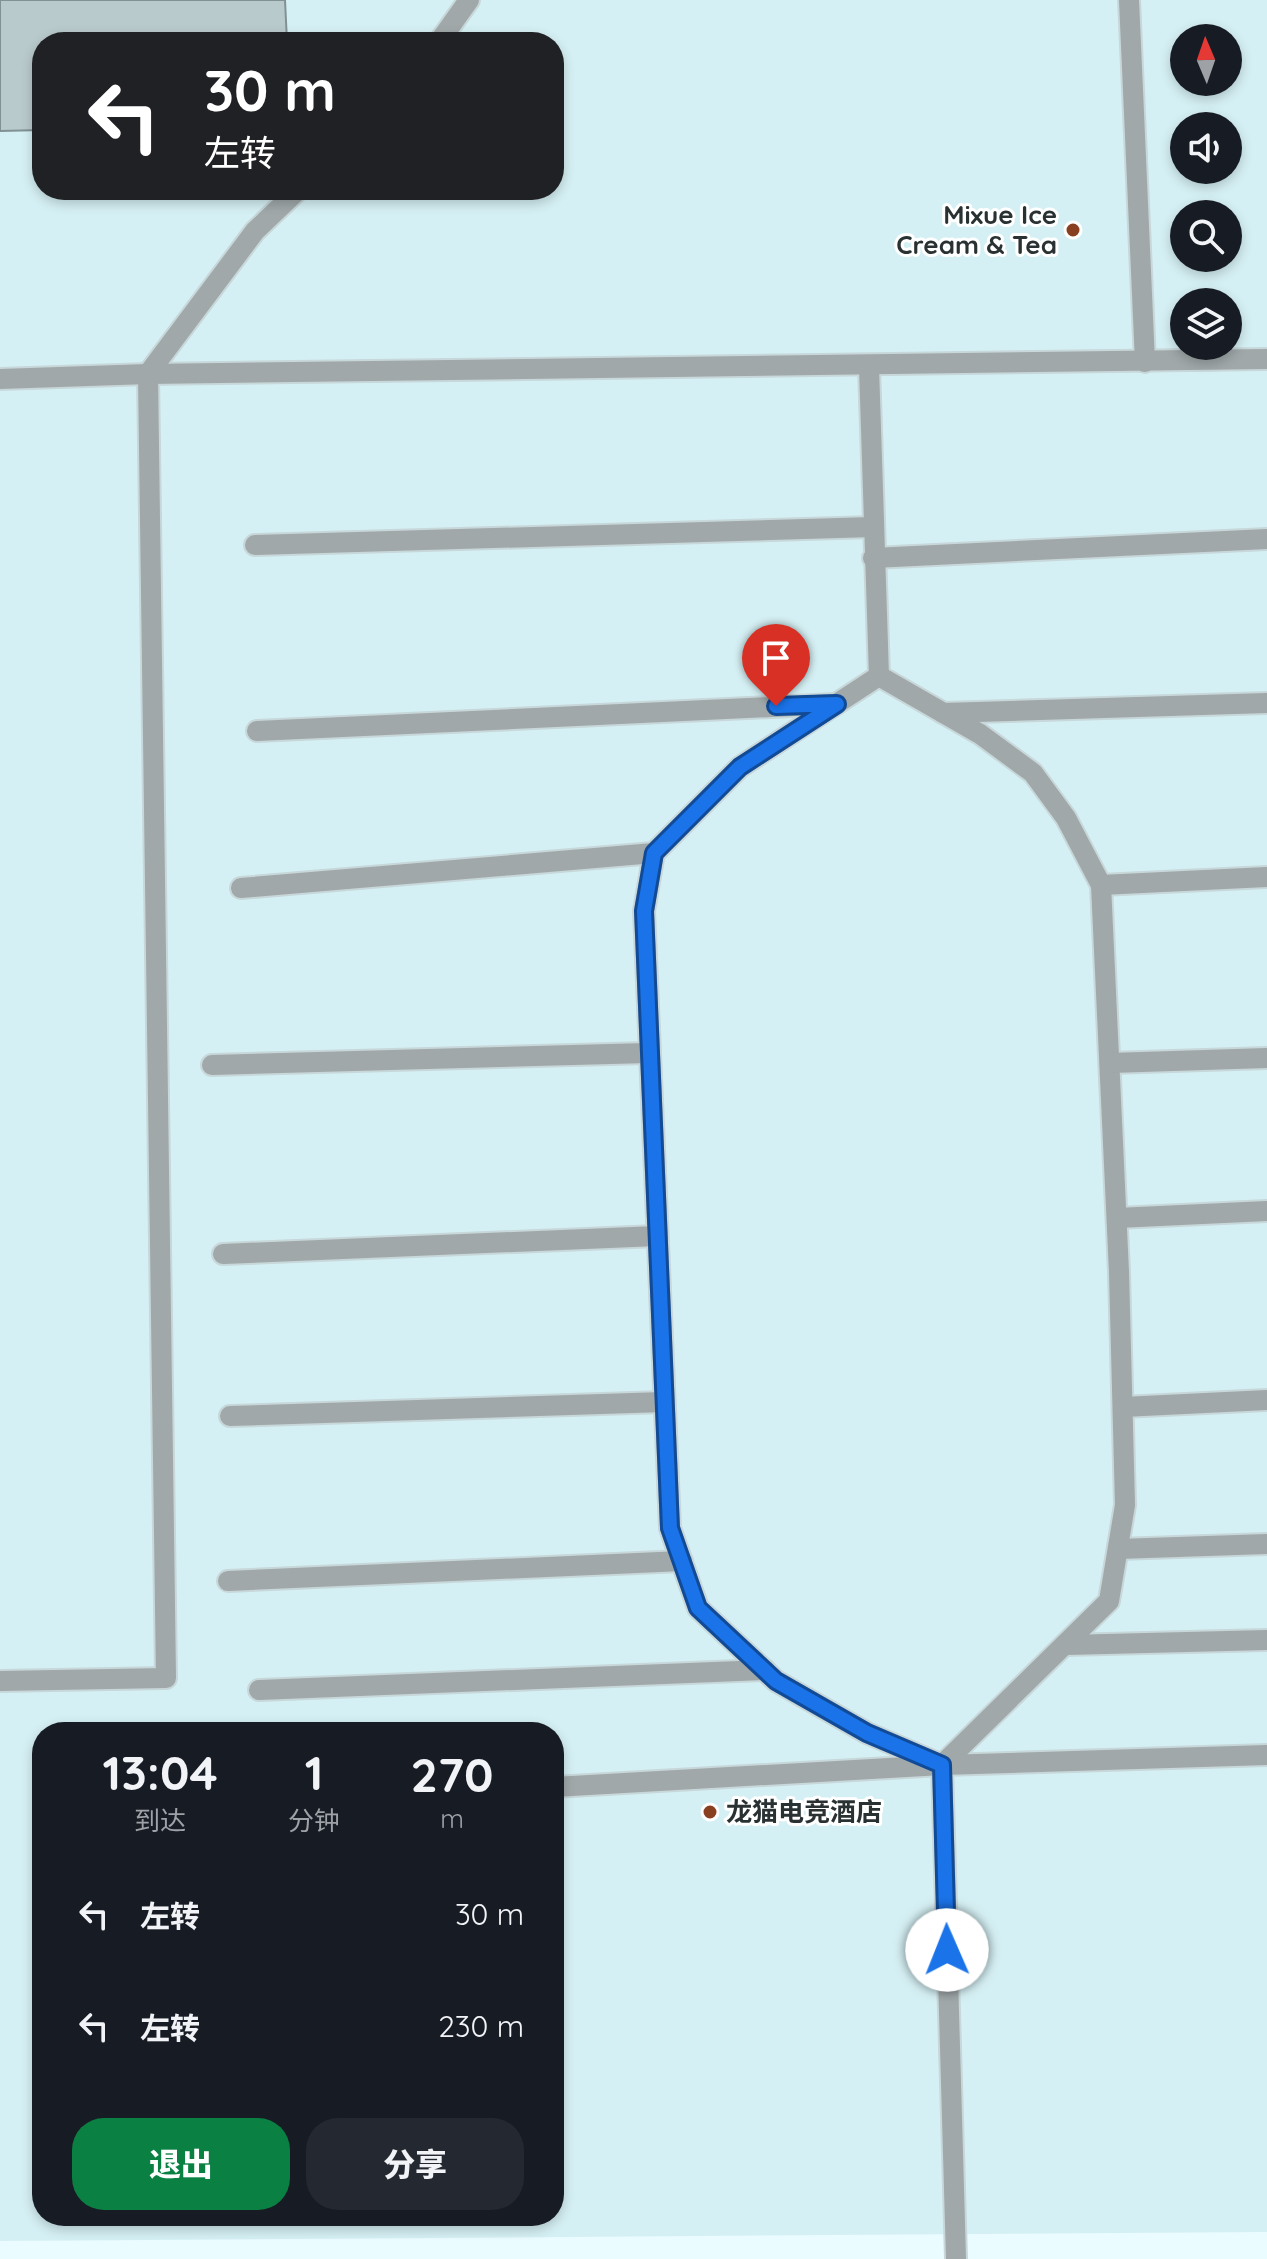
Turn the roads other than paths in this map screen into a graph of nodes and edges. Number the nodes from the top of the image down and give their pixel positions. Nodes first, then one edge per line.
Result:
1 (469, 0) edge
2 (1129, 0) edge
3 (446, 32) edge
4 (288, 200) edge
5 (1267, 359) edge
6 (1145, 362) junction
7 (869, 367) junction
8 (148, 374) junction
9 (0, 379) edge
10 (873, 527) junction
11 (1267, 539) edge
12 (255, 545) dead end
13 (873, 558) junction
14 (879, 676) junction
15 (1267, 703) edge
16 (837, 704) junction
17 (942, 713) junction
18 (257, 731) dead end
19 (654, 853) junction
20 (1267, 877) edge
21 (1101, 885) junction
22 (241, 888) dead end
23 (648, 1053) junction
24 (1267, 1058) edge
25 (1110, 1063) junction
26 (212, 1065) dead end
27 (1267, 1211) edge
28 (1117, 1218) junction
29 (657, 1236) junction
30 (223, 1254) dead end
31 (1267, 1400) edge
32 (664, 1402) junction
33 (1123, 1407) junction
34 (230, 1416) dead end
35 (1267, 1544) edge
36 (1118, 1549) junction
37 (682, 1561) junction
38 (228, 1581) dead end
39 (1267, 1640) edge
40 (1066, 1645) junction
41 (765, 1670) junction
42 (0, 1681) edge
43 (259, 1690) dead end
44 (1267, 1755) edge
45 (942, 1765) junction
46 (564, 1786) edge
47 (956, 2259) edge

1 - 3 lane
2 - 6 lane
4 - 8 lane
5 - 6 lane
6 - 7 lane
7 - 8 lane
7 - 10 lane
8 - 9 lane
8 - 42 lane
10 - 12 lane
10 - 13 lane
11 - 13 lane
13 - 14 lane
14 - 16 lane
14 - 17 lane
15 - 17 lane
16 - 18 lane
16 - 19 lane
17 - 21 lane
19 - 22 lane
19 - 23 lane
20 - 21 lane
21 - 25 lane
23 - 26 lane
23 - 29 lane
24 - 25 lane
25 - 28 lane
27 - 28 lane
28 - 33 lane
29 - 30 lane
29 - 32 lane
31 - 33 lane
32 - 34 lane
32 - 37 lane
33 - 36 lane
35 - 36 lane
36 - 40 lane
37 - 38 lane
37 - 41 lane
39 - 40 lane
40 - 45 lane
41 - 43 lane
41 - 45 lane
44 - 45 lane
45 - 46 lane
45 - 47 lane

